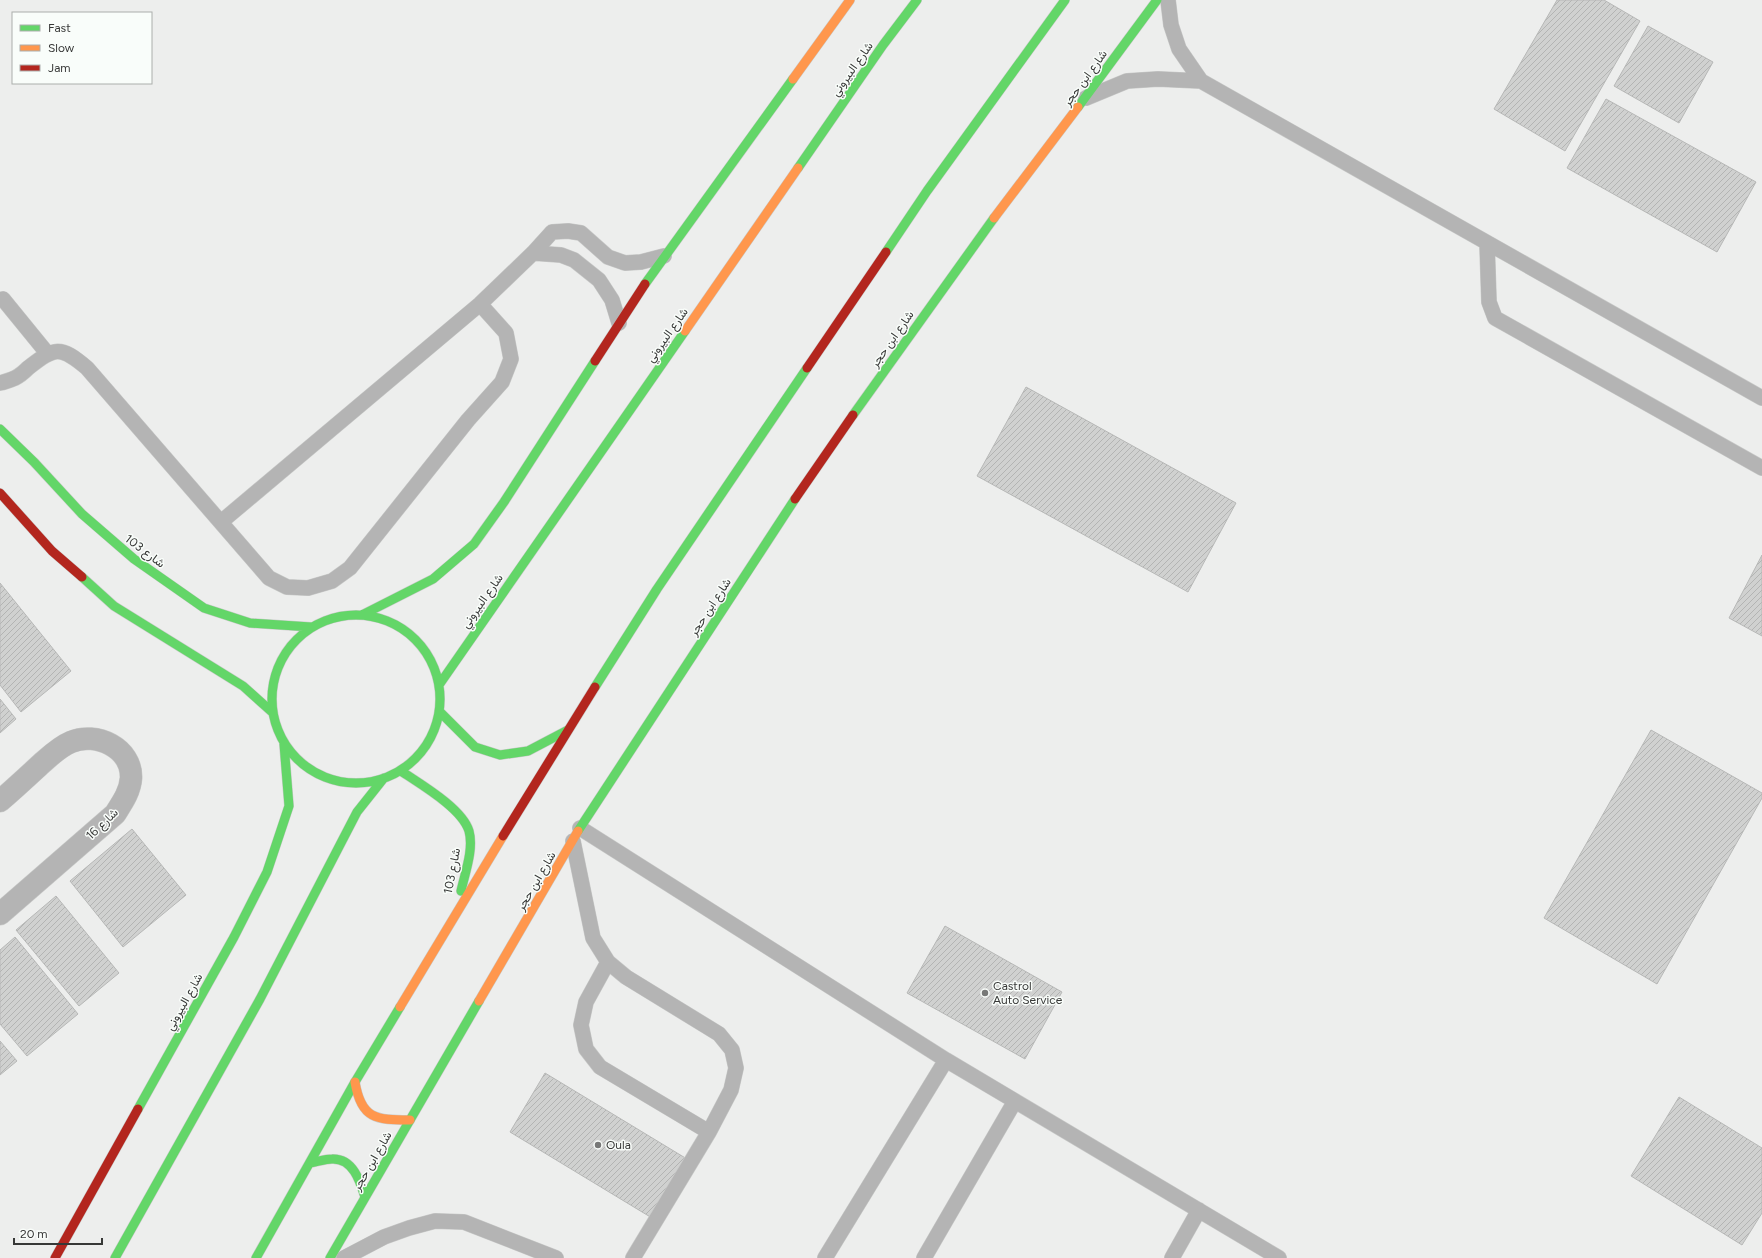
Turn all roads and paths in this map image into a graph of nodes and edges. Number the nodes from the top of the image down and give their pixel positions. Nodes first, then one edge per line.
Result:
1 (850, 0) edge
2 (917, 0) edge
3 (1065, 0) edge
4 (1157, 0) edge
5 (1168, 0) edge
6 (1201, 81) junction
7 (1085, 98) junction
8 (1487, 243) junction
9 (533, 253) junction
10 (664, 256) junction
11 (2, 298) dead end
12 (480, 304) junction
13 (619, 323) junction
14 (47, 353) junction
15 (0, 384) edge
16 (1762, 398) edge
17 (0, 429) edge
18 (1762, 468) edge
19 (0, 493) edge
20 (221, 522) junction
21 (362, 615) junction
22 (311, 628) junction
23 (439, 685) junction
24 (440, 711) junction
25 (272, 712) junction
26 (568, 730) junction
27 (284, 744) junction
28 (401, 771) junction
29 (384, 778) junction
30 (0, 801) edge
31 (576, 835) junction
32 (456, 912) junction
33 (0, 914) edge
34 (608, 962) junction
35 (946, 1060) junction
36 (355, 1082) junction
37 (1015, 1101) junction
38 (410, 1120) junction
39 (709, 1132) junction
40 (310, 1163) junction
41 (365, 1197) junction
42 (1199, 1210) junction
43 (55, 1258) edge
44 (114, 1258) edge
45 (256, 1258) edge
46 (330, 1258) edge
47 (344, 1258) edge
48 (556, 1258) edge
49 (633, 1258) edge
50 (825, 1258) edge
51 (924, 1258) edge
52 (1172, 1258) edge
53 (1280, 1258) edge

1 - 10 street
2 - 23 street, شارع البيروني
3 - 26 street
4 - 7 street, شارع ابن حجر
5 - 6 lane
6 - 7 lane
6 - 8 lane
7 - 31 street, شارع ابن حجر
8 - 16 lane
8 - 18 lane
9 - 10 lane
9 - 12 lane
9 - 13 lane
10 - 13 street
11 - 14 lane
12 - 20 lane
12 - 20 lane
13 - 21 street
14 - 15 lane
14 - 20 lane
17 - 22 street, شارع 103
19 - 25 street
21 - 22 street
21 - 23 street
22 - 25 street
23 - 24 street
24 - 26 street
24 - 28 street
25 - 27 street
26 - 32 street
27 - 29 street
27 - 43 street, شارع البيروني
28 - 29 street
28 - 32 street, شارع 103
29 - 44 street
30 - 33 street, شارع 16
31 - 34 lane
31 - 35 lane
31 - 38 street, شارع ابن حجر
32 - 36 street
34 - 39 lane
34 - 39 lane
35 - 37 lane
35 - 50 lane
36 - 38 street
36 - 40 street
37 - 42 lane
37 - 51 lane
38 - 41 street, شارع ابن حجر
39 - 49 lane
40 - 41 street
40 - 45 street
41 - 46 street, شارع ابن حجر
42 - 52 lane
42 - 53 lane
47 - 48 lane

